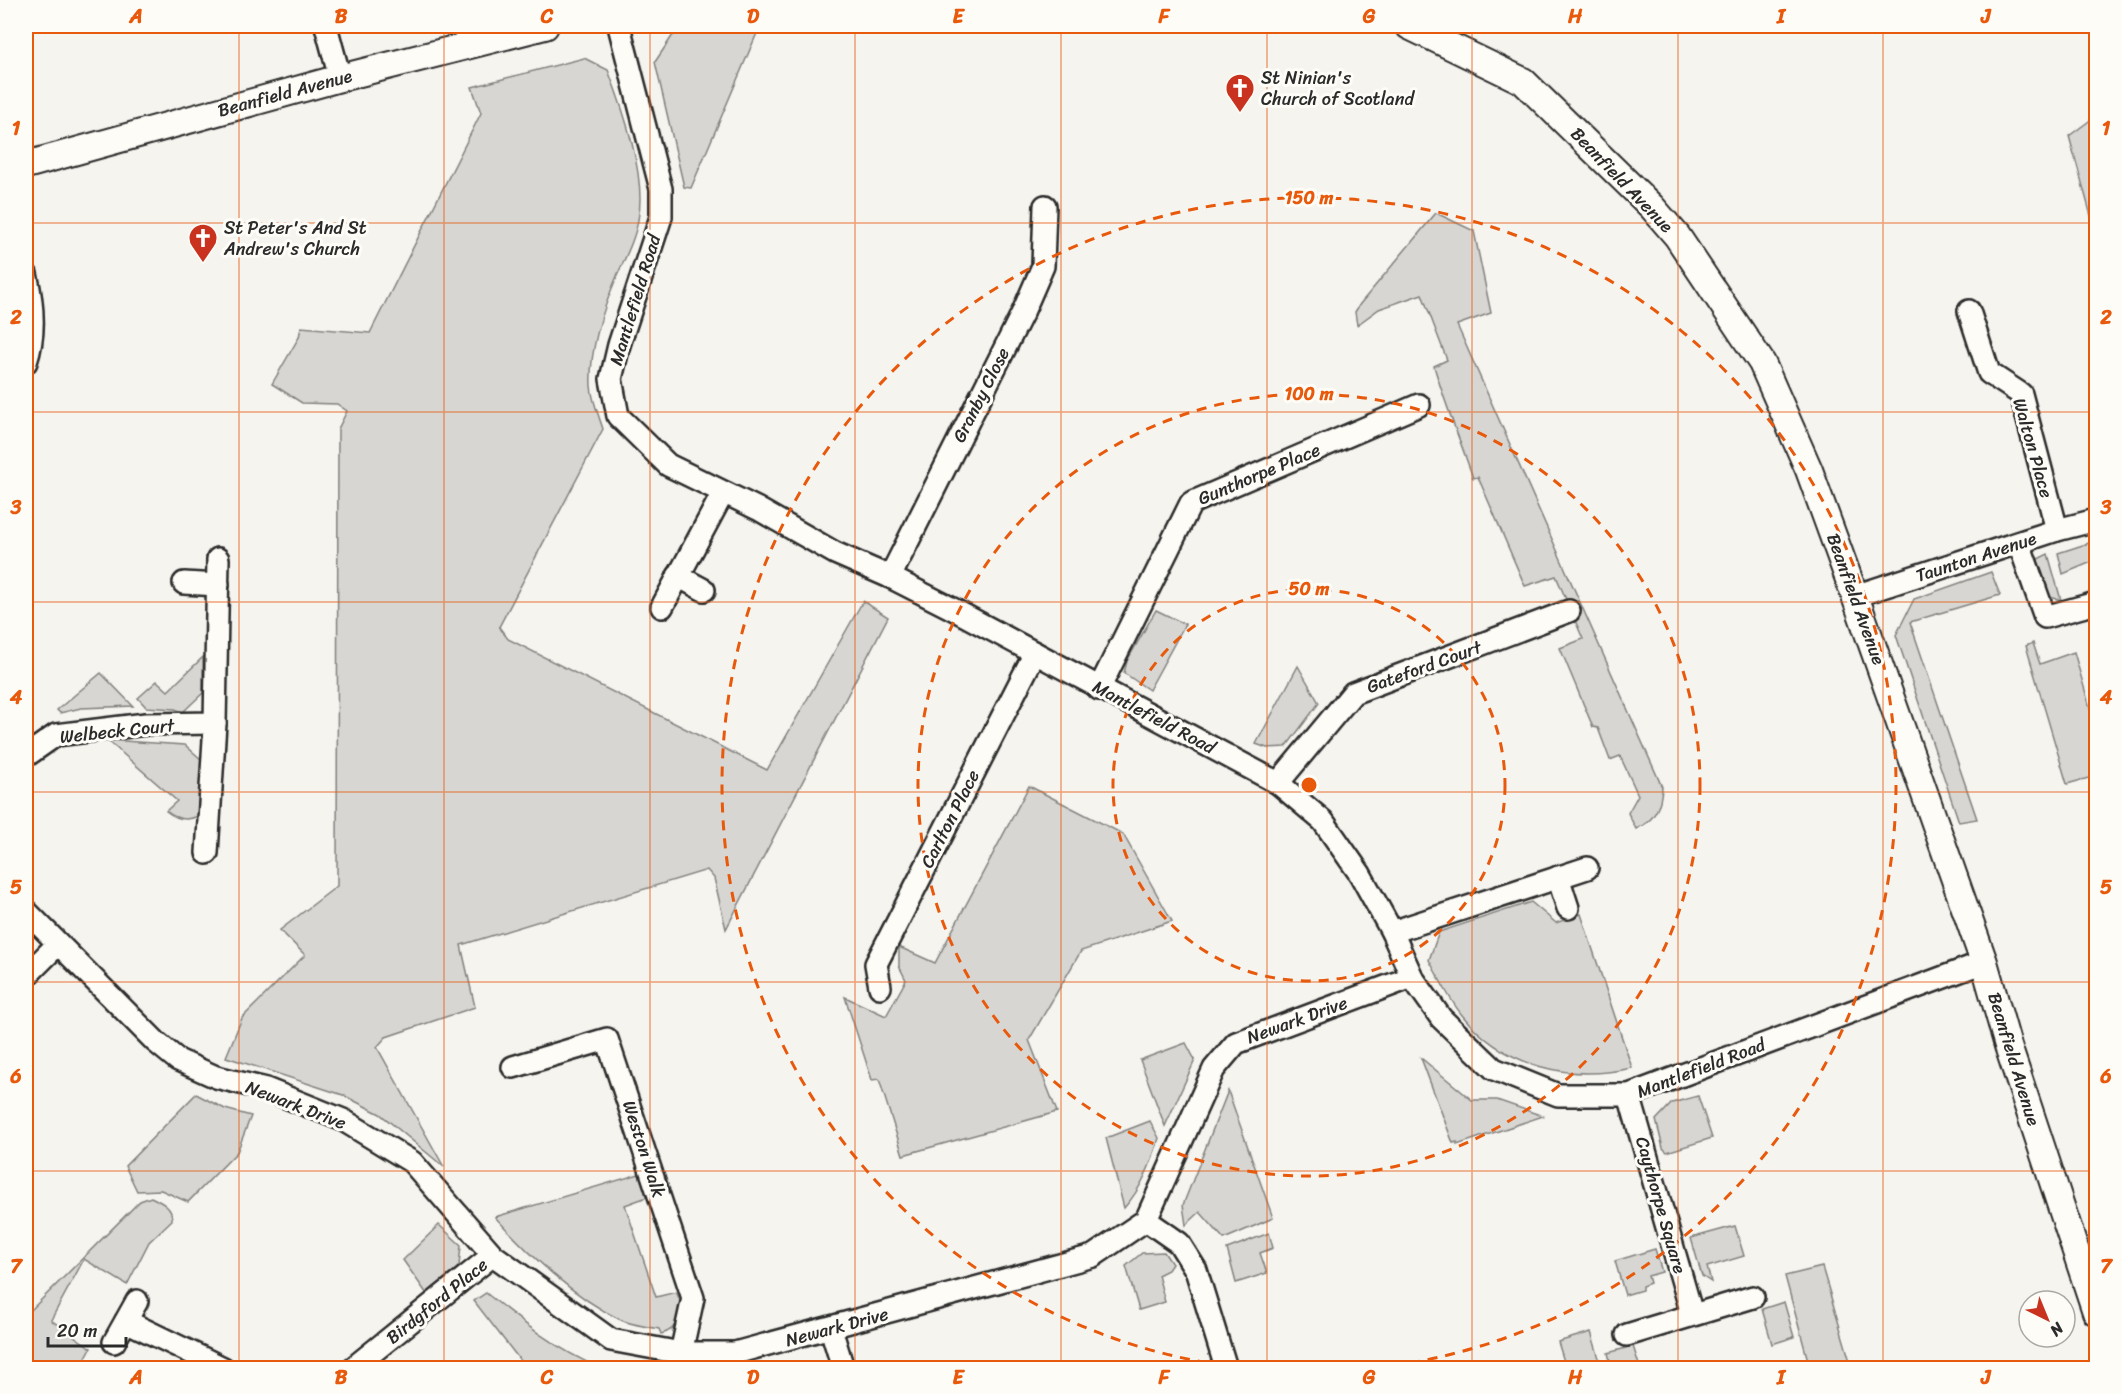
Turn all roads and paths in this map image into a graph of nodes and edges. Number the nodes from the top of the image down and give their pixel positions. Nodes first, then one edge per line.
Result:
1 (326, 26) edge
2 (545, 26) edge
3 (619, 26) edge
4 (1409, 26) edge
5 (340, 78) junction
6 (26, 165) edge
7 (1045, 206) dead end
8 (26, 274) edge
9 (1969, 311) dead end
10 (26, 362) edge
11 (1419, 405) dead end
12 (723, 493) junction
13 (2097, 520) edge
14 (2057, 530) junction
15 (2019, 543) junction
16 (219, 559) dead end
17 (678, 576) junction
18 (890, 577) junction
19 (184, 583) dead end
20 (218, 585) junction
21 (705, 590) dead end
22 (1855, 596) junction
23 (2097, 603) edge
24 (662, 607) dead end
25 (1569, 611) dead end
26 (1035, 653) junction
27 (1098, 689) junction
28 (215, 723) junction
29 (26, 756) edge
30 (1278, 783) junction
31 (207, 853) dead end
32 (1587, 868) dead end
33 (1558, 877) junction
34 (1568, 908) dead end
35 (26, 911) edge
36 (1392, 932) junction
37 (58, 944) junction
38 (1984, 962) junction
39 (26, 976) edge
40 (1412, 976) junction
41 (880, 987) dead end
42 (513, 1067) dead end
43 (1629, 1095) junction
44 (1146, 1220) junction
45 (493, 1256) junction
46 (1753, 1297) dead end
47 (137, 1301) dead end
48 (2097, 1312) edge
49 (1692, 1314) junction
50 (126, 1321) junction
51 (831, 1329) junction
52 (1627, 1335) dead end
53 (114, 1342) dead end
54 (681, 1353) junction
55 (223, 1368) edge
56 (353, 1368) edge
57 (843, 1368) edge
58 (1227, 1368) edge

1 - 5 street
2 - 5 street, Beanfield Avenue
3 - 12 street, Mantlefield Road
4 - 22 street, Beanfield Avenue
5 - 6 street, Beanfield Avenue
7 - 18 street, Granby Close
8 - 10 street
9 - 14 street, Walton Place
11 - 27 street, Gunthorpe Place
12 - 17 street
12 - 18 street, Mantlefield Road
13 - 14 street, Taunton Avenue
14 - 15 street, Taunton Avenue
15 - 22 street, Taunton Avenue
15 - 23 street
16 - 20 street
17 - 21 street
17 - 24 street
18 - 26 street, Mantlefield Road
19 - 20 street
20 - 28 street
22 - 38 street, Beanfield Avenue
25 - 30 street, Gateford Court
26 - 27 street, Mantlefield Road
26 - 41 street, Carlton Place
27 - 30 street, Mantlefield Road
28 - 29 street, Welbeck Court
28 - 31 street
30 - 36 street, Mantlefield Road
32 - 33 street
33 - 34 street
33 - 36 street
35 - 37 street, Newark Drive
36 - 40 street, Mantlefield Road
37 - 39 street
37 - 45 street, Newark Drive
38 - 43 street, Mantlefield Road
38 - 48 street, Beanfield Avenue
40 - 43 street, Mantlefield Road
40 - 44 street, Newark Drive
42 - 54 street, Weston Walk
43 - 49 street, Caythorpe Square
44 - 51 street, Newark Drive
44 - 58 street
45 - 54 street, Newark Drive
45 - 56 street, Birdgford Place
46 - 49 street
47 - 50 street
49 - 52 street
50 - 53 street
50 - 55 street
51 - 54 street, Newark Drive
51 - 57 street

